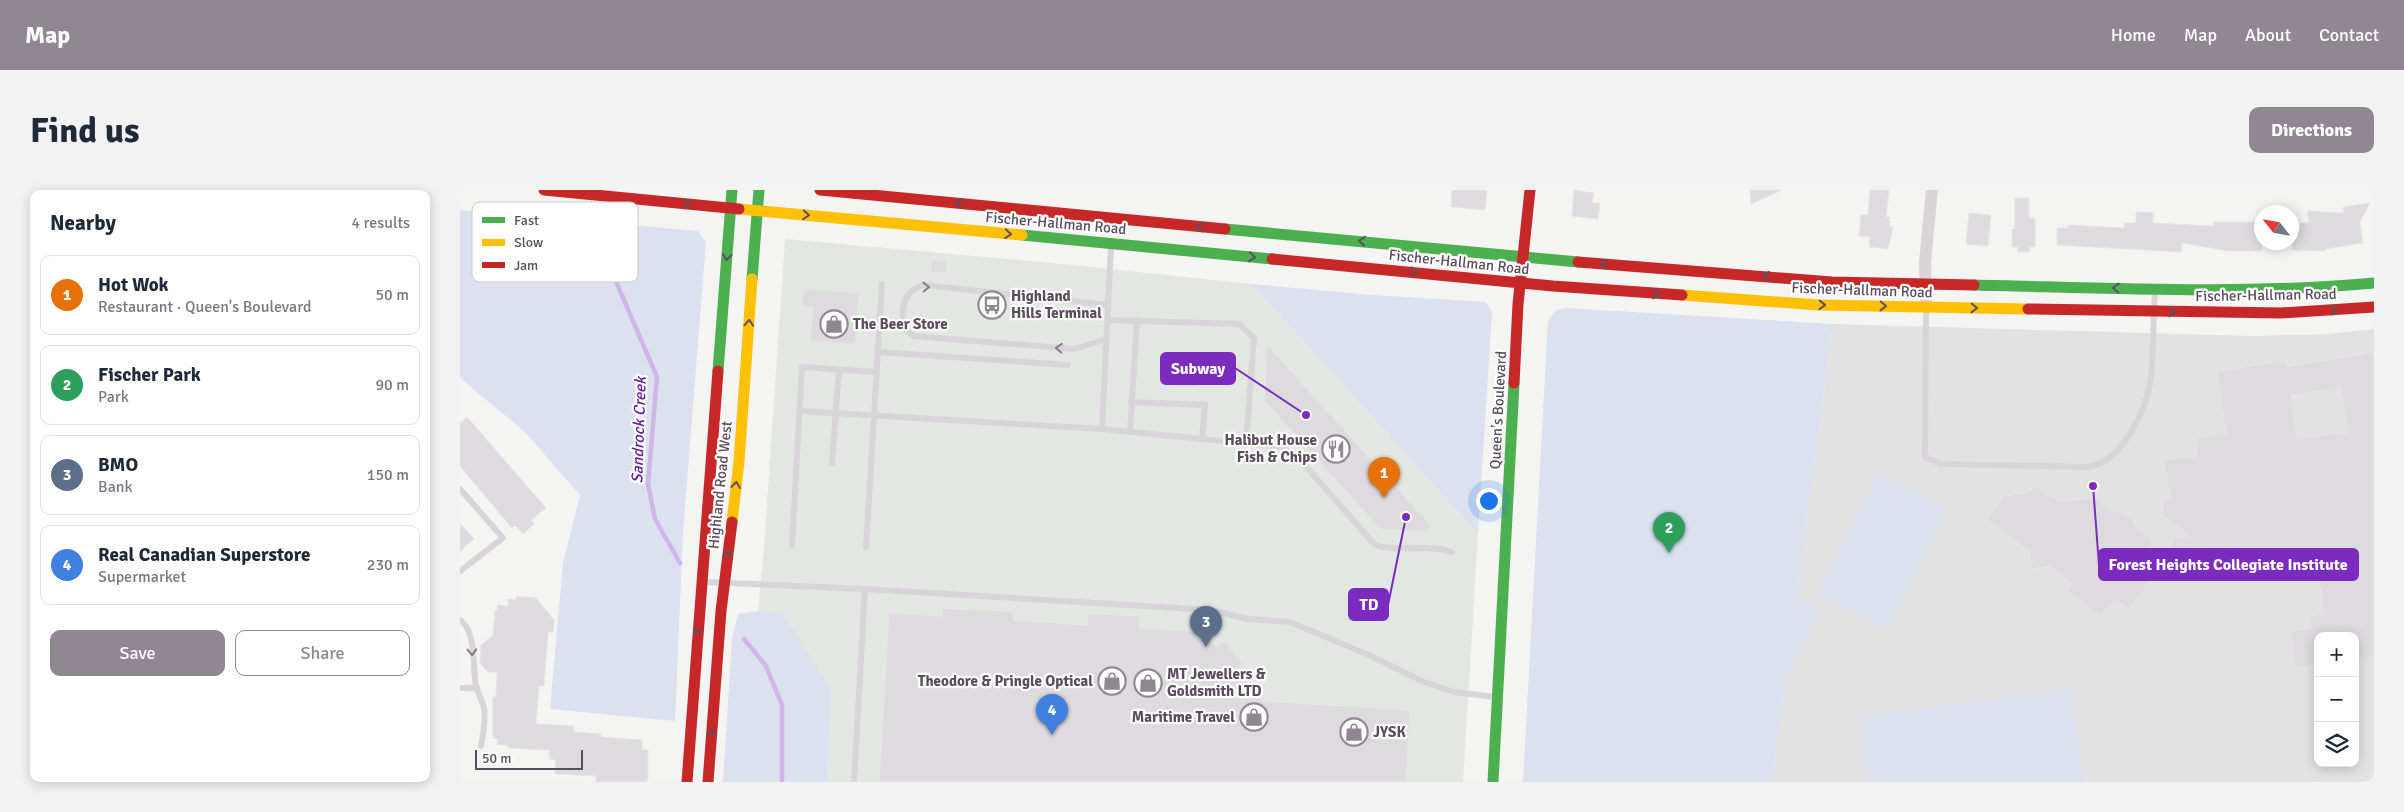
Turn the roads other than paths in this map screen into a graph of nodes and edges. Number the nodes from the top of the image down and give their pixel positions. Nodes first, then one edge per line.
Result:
1 (544, 190) edge
2 (732, 190) edge
3 (759, 190) edge
4 (820, 190) edge
5 (1530, 190) edge
6 (1932, 190) edge
7 (908, 194) edge
8 (731, 208) junction
9 (757, 211) junction
10 (1112, 243) junction
11 (1522, 256) junction
12 (2374, 282) edge
13 (1520, 283) junction
14 (882, 284) dead end
15 (1925, 286) junction
16 (2156, 288) junction
17 (1108, 305) junction
18 (1926, 307) junction
19 (2374, 307) edge
20 (2154, 312) junction
21 (1108, 320) junction
22 (1137, 320) junction
23 (1107, 339) junction
24 (878, 352) junction
25 (1068, 365) dead end
26 (839, 370) junction
27 (876, 372) junction
28 (1132, 402) junction
29 (800, 411) junction
30 (836, 413) junction
31 (874, 415) junction
32 (1102, 429) junction
33 (1130, 432) junction
34 (1202, 439) junction
35 (1246, 443) junction
36 (832, 463) dead end
37 (460, 488) edge
38 (792, 545) dead end
39 (866, 547) dead end
40 (1452, 552) dead end
41 (460, 571) edge
42 (702, 582) junction
43 (725, 584) junction
44 (865, 589) junction
45 (460, 620) edge
46 (460, 688) edge
47 (477, 688) junction
48 (1497, 697) junction
49 (481, 746) dead end
50 (687, 782) edge
51 (708, 782) edge
52 (854, 782) edge
53 (1493, 782) edge

1 -> 8 main road, Fischer-Hallman Road
2 - 8 main road, Highland Road West
3 - 9 main road, Highland Road West
4 - 7 main road, Fischer-Hallman Road
5 - 11 main road, Queen's Boulevard
6 - 15 street
11 -> 7 main road, Fischer-Hallman Road
8 - 9 main road, Fischer-Hallman Road
8 -> 42 main road, Highland Road West
9 -> 10 main road, Fischer-Hallman Road
43 -> 9 main road, Highland Road West
10 -> 13 main road, Fischer-Hallman Road
10 - 17 lane
11 - 13 main road, Queen's Boulevard
15 -> 11 main road, Fischer-Hallman Road
12 - 16 main road, Fischer-Hallman Road
13 -> 18 main road, Fischer-Hallman Road
13 - 48 main road, Queen's Boulevard
14 - 24 lane
16 -> 15 main road, Fischer-Hallman Road
15 - 18 street
16 - 20 lane
17 - 21 lane
23 -> 17 lane
18 -> 20 main road, Fischer-Hallman Road
18 - 20 lane
20 -> 19 main road, Fischer-Hallman Road
21 - 22 lane
21 - 23 lane
22 - 28 lane
22 - 35 lane
23 - 32 lane
24 - 25 lane
24 - 27 lane
26 - 27 lane
26 - 29 lane
26 - 30 lane
27 - 31 lane
28 - 33 lane
28 - 34 lane
29 - 30 lane
29 - 38 lane
30 - 31 lane
30 - 36 lane
31 - 32 lane
31 - 39 lane
32 - 33 lane
33 - 34 lane
34 - 35 lane
35 - 40 lane
37 - 41 lane
42 - 43 lane
42 -> 50 main road, Highland Road West
43 - 44 lane
51 -> 43 main road, Highland Road West
44 - 48 lane
44 - 52 lane
45 -> 47 lane
46 - 47 lane
47 - 49 lane
48 - 53 main road, Queen's Boulevard

